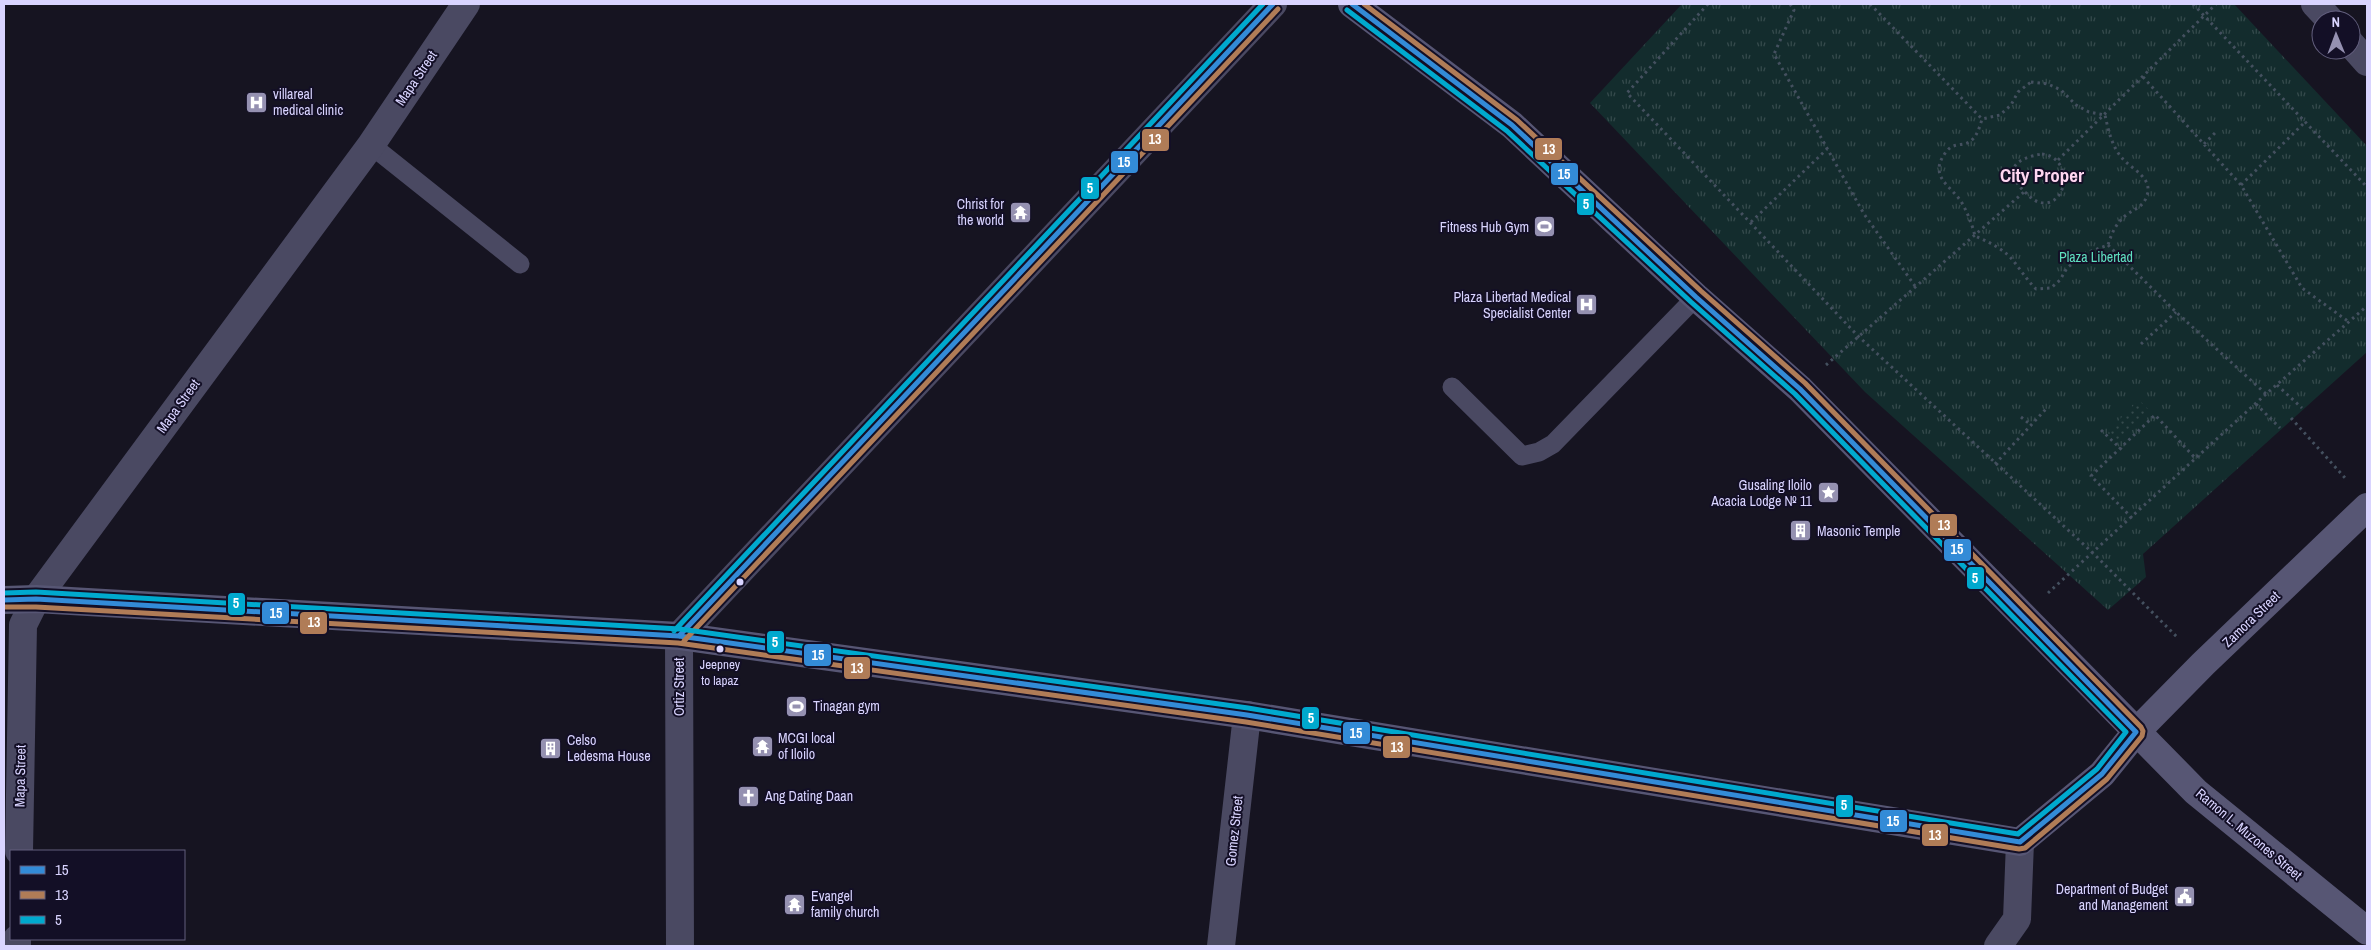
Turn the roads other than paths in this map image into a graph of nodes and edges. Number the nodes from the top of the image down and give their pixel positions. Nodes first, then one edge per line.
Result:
1 (466, 4) edge
2 (1273, 4) edge
3 (1352, 4) edge
4 (371, 145) junction
5 (520, 264) dead end
6 (1696, 298) junction
7 (1452, 386) dead end
8 (2367, 507) edge
9 (36, 599) junction
10 (4, 600) edge
11 (679, 636) junction
12 (1247, 715) junction
13 (2136, 732) junction
14 (2020, 842) junction
15 (19, 850) edge
16 (2367, 931) edge
17 (680, 946) edge
18 (1221, 946) edge
19 (1998, 946) edge

1 - 4 street, Mapa Street
2 - 11 street
3 - 6 main road, Ramon L. Muzones Street
4 - 5 lane
4 - 9 street, Mapa Street
6 - 7 lane
6 - 13 main road, Ramon L. Muzones Street
8 - 13 main road, Zamora Street
9 - 10 main road
9 - 11 main road
9 - 15 street, Mapa Street
11 - 12 main road
11 - 17 street, Ortiz Street
12 - 14 main road
12 - 18 street, Gomez Street
13 - 14 main road, Zamora Street
13 - 16 main road, Ramon L. Muzones Street
14 - 19 street

